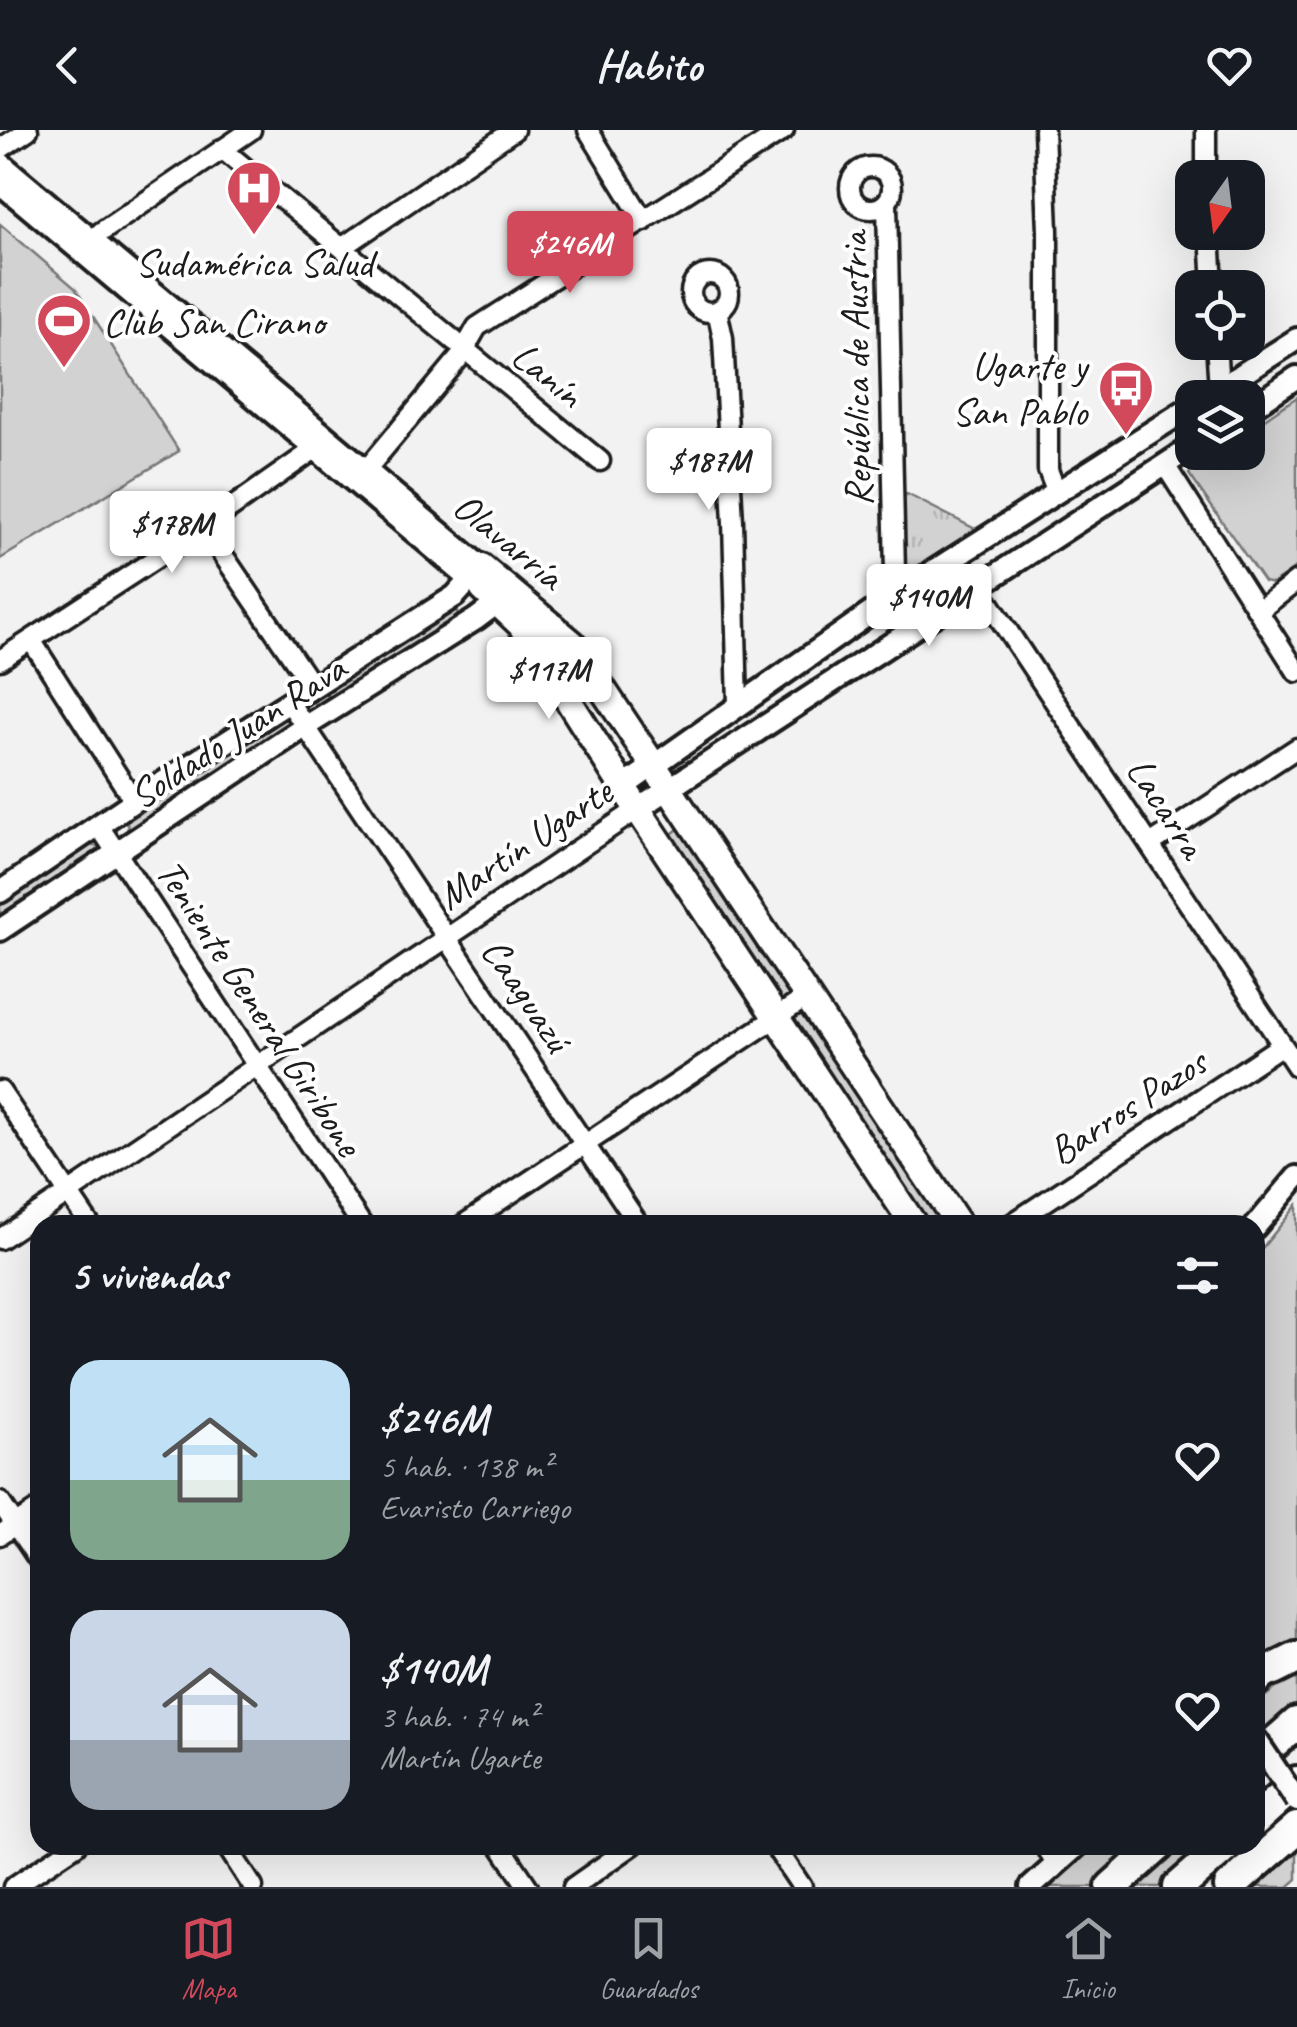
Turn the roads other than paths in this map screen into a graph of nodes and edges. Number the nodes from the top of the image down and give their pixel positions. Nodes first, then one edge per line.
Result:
1 (28, 130) edge
2 (251, 130) edge
3 (514, 130) edge
4 (588, 130) edge
5 (784, 130) edge
6 (1044, 130) edge
7 (1206, 130) edge
8 (0, 148) edge
9 (222, 150) junction
10 (1206, 160) edge
11 (0, 164) edge
12 (0, 183) edge
13 (886, 202) dead end
14 (644, 221) junction
15 (87, 245) junction
16 (343, 246) junction
17 (717, 310) dead end
18 (1297, 339) edge
19 (464, 351) junction
20 (1297, 376) edge
21 (1232, 380) edge
22 (1265, 398) edge
23 (1175, 417) edge
24 (315, 449) junction
25 (1175, 458) edge
26 (600, 461) dead end
27 (1165, 465) junction
28 (366, 470) junction
29 (1056, 491) junction
30 (204, 527) junction
31 (476, 573) junction
32 (1297, 581) edge
33 (978, 586) junction
34 (898, 593) junction
35 (506, 597) junction
36 (1258, 610) junction
37 (30, 640) junction
38 (0, 660) edge
39 (1297, 672) edge
40 (312, 686) junction
41 (289, 702) junction
42 (738, 705) junction
43 (306, 726) junction
44 (1297, 748) edge
45 (652, 765) junction
46 (623, 786) junction
47 (668, 790) junction
48 (134, 801) junction
49 (638, 808) junction
50 (100, 826) junction
51 (1150, 844) junction
52 (116, 852) junction
53 (0, 892) edge
54 (0, 930) edge
55 (447, 937) junction
56 (807, 998) junction
57 (777, 1018) junction
58 (1282, 1046) junction
59 (255, 1066) junction
60 (1297, 1067) edge
61 (0, 1091) edge
62 (586, 1145) junction
63 (1297, 1176) edge
64 (69, 1194) junction
65 (37, 1215) edge
66 (83, 1215) edge
67 (355, 1215) edge
68 (478, 1215) edge
69 (632, 1215) edge
70 (907, 1215) edge
71 (951, 1215) edge
72 (1025, 1215) edge
73 (1265, 1215) edge
74 (30, 1219) edge
75 (0, 1239) edge
76 (0, 1502) edge
77 (30, 1515) edge
78 (8, 1530) edge
79 (30, 1552) edge
80 (1297, 1648) edge
81 (1275, 1672) edge
82 (1297, 1723) edge
83 (1265, 1751) edge
84 (1265, 1753) edge
85 (1297, 1782) edge
86 (1297, 1801) edge
87 (1265, 1811) edge
88 (1297, 1828) edge
89 (61, 1855) edge
90 (232, 1855) edge
91 (507, 1855) edge
92 (619, 1855) edge
93 (781, 1855) edge
94 (1050, 1855) edge
95 (1066, 1855) edge
96 (1148, 1855) edge
97 (1215, 1855) edge
98 (1056, 1864) junction
99 (12, 1887) edge
100 (253, 1887) edge
101 (528, 1887) edge
102 (573, 1887) edge
103 (802, 1887) edge
104 (1030, 1887) edge
105 (1112, 1887) edge
106 (1179, 1887) edge
107 (1230, 1887) edge

1 - 8 street
2 - 9 street
3 - 16 street
4 - 14 street
5 - 14 street
6 - 29 street
7 - 10 street
9 - 15 street
9 - 16 street, Lanín
11 - 15 street, Olavarría
12 - 15 street, Olavarría
13 - 34 street, República de Austria
14 - 19 street
15 - 24 street, Olavarría
15 - 28 street, Olavarría
16 - 19 street, Lanín
17 - 42 street
18 - 21 street
19 - 26 street, Lanín
19 - 28 street
20 - 22 street
23 - 29 street, Martín Ugarte
24 - 30 street
24 - 31 street, Olavarría
25 - 27 street, Martín Ugarte
27 - 33 street, Martín Ugarte
27 - 36 street
28 - 31 street, Olavarría
29 - 34 street, Martín Ugarte
30 - 37 street
30 - 40 street
31 - 35 main road, Olavarría
31 - 40 street, Soldado Juan Rava
32 - 36 street
33 - 47 street, Martín Ugarte
33 - 51 street, Lacarra
34 - 42 street, Martín Ugarte
35 - 43 street, Soldado Juan Rava
35 - 45 main road, Olavarría
35 - 46 main road, Olavarría
36 - 39 street
37 - 38 street
37 - 48 street
40 - 41 street, Soldado Juan Rava
41 - 43 street, Caaguazú
41 - 48 street, Soldado Juan Rava
42 - 45 street, Martín Ugarte
43 - 52 street, Soldado Juan Rava
43 - 55 street, Caaguazú
44 - 51 street
45 - 46 street, Martín Ugarte
45 - 47 main road, Olavarría
46 - 49 main road, Olavarría
47 - 49 street, Martín Ugarte
47 - 56 main road, Olavarría
48 - 50 street, Soldado Juan Rava
49 - 55 street, Martín Ugarte
49 - 57 main road, Olavarría
50 - 52 street, Teniente General Giribone
50 - 53 street, Soldado Juan Rava
51 - 58 street, Lacarra
52 - 54 street, Soldado Juan Rava
52 - 59 street, Teniente General Giribone
55 - 59 street, Martín Ugarte
55 - 62 street, Caaguazú
56 - 57 street
56 - 71 main road, Olavarría
57 - 62 street
57 - 70 main road, Olavarría
58 - 60 street, Lacarra
58 - 72 street, Barros Pazos
59 - 64 street, Martín Ugarte
59 - 67 street, Teniente General Giribone
61 - 64 street
62 - 68 street
62 - 69 street, Caaguazú
63 - 73 street
64 - 65 street, Martín Ugarte
64 - 66 street
74 - 75 street, Martín Ugarte
76 - 78 street
77 - 78 street
78 - 79 street
80 - 81 street
82 - 83 highway
84 - 86 street, bridge
85 - 87 highway
88 - 107 highway
89 - 99 street
90 - 100 street
91 - 101 street
92 - 102 street
93 - 103 street
94 - 98 street
95 - 98 street
96 - 105 highway
97 - 106 highway
98 - 104 street

